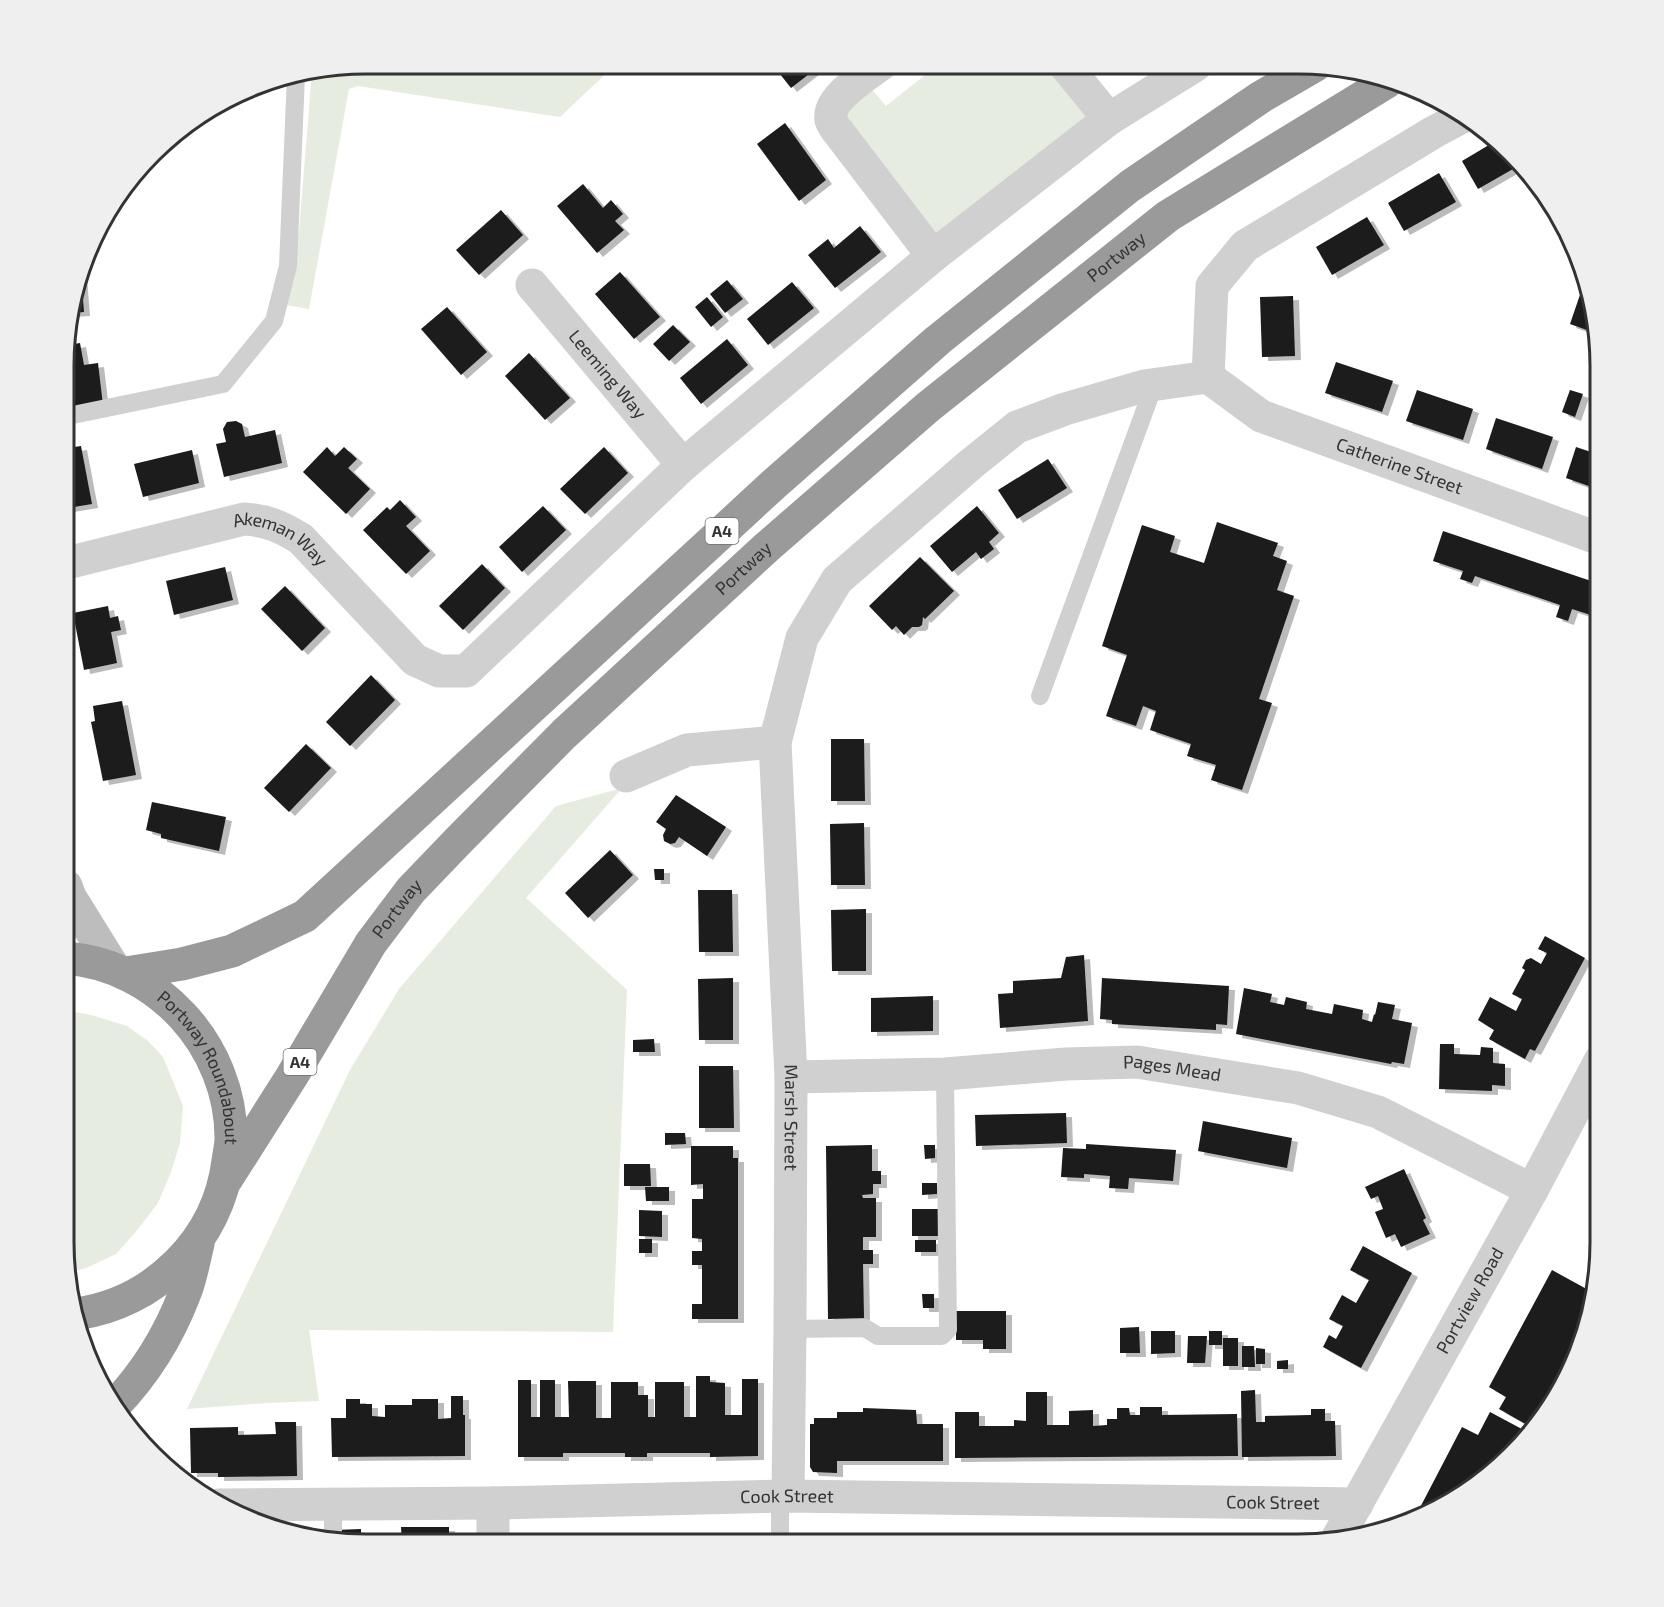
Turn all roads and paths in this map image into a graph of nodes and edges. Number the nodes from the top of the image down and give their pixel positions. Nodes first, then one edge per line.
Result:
1 (868, 74) edge
2 (1072, 74) edge
3 (1182, 74) edge
4 (1302, 74) edge
5 (296, 82) edge
6 (1381, 85) edge
7 (1109, 119) junction
8 (1457, 120) edge
9 (933, 256) junction
10 (532, 285) dead end
11 (1208, 377) junction
12 (1154, 385) junction
13 (74, 415) edge
14 (683, 465) junction
15 (1590, 535) edge
16 (74, 561) edge
17 (1040, 696) dead end
18 (775, 742) junction
19 (626, 776) dead end
20 (74, 903) edge
21 (74, 959) edge
22 (120, 970) junction
23 (945, 1074) junction
24 (791, 1077) junction
25 (1590, 1080) edge
26 (226, 1180) junction
27 (1532, 1190) junction
28 (199, 1239) junction
29 (82, 1313) edge
30 (790, 1329) junction
31 (120, 1399) edge
32 (784, 1496) junction
33 (493, 1503) junction
34 (333, 1504) junction
35 (1357, 1504) junction
36 (240, 1505) edge
37 (1342, 1530) edge
38 (333, 1532) edge
39 (493, 1534) edge
40 (781, 1534) edge

1 - 9 street
2 - 7 street
3 - 7 street
4 - 22 highway, A4
5 - 13 lane
6 - 26 highway, Portway / A4
7 - 9 street
8 - 11 street
9 - 14 street
10 - 14 street, Leeming Way
11 - 12 street
11 - 15 street, Catherine Street
12 - 17 lane
12 - 18 street
14 - 16 street, Akeman Way
18 - 19 street
18 - 24 street, Marsh Street
20 - 22 main road
21 - 22 highway, Portway Roundabout
22 - 26 highway, Portway Roundabout
23 - 24 street, Pages Mead
23 - 27 street, Pages Mead
23 - 30 lane
24 - 30 street, Marsh Street
25 - 27 street, Portview Road
26 - 28 highway, Portway Roundabout
27 - 35 street, Portview Road
28 - 29 highway, Portway Roundabout
28 - 31 highway
30 - 32 street, Marsh Street
32 - 33 street, Cook Street
32 - 35 street, Cook Street
32 - 40 lane
33 - 34 street, Cook Street
33 - 39 street
34 - 36 street, Cook Street
34 - 38 lane
35 - 37 street, Portview Road

